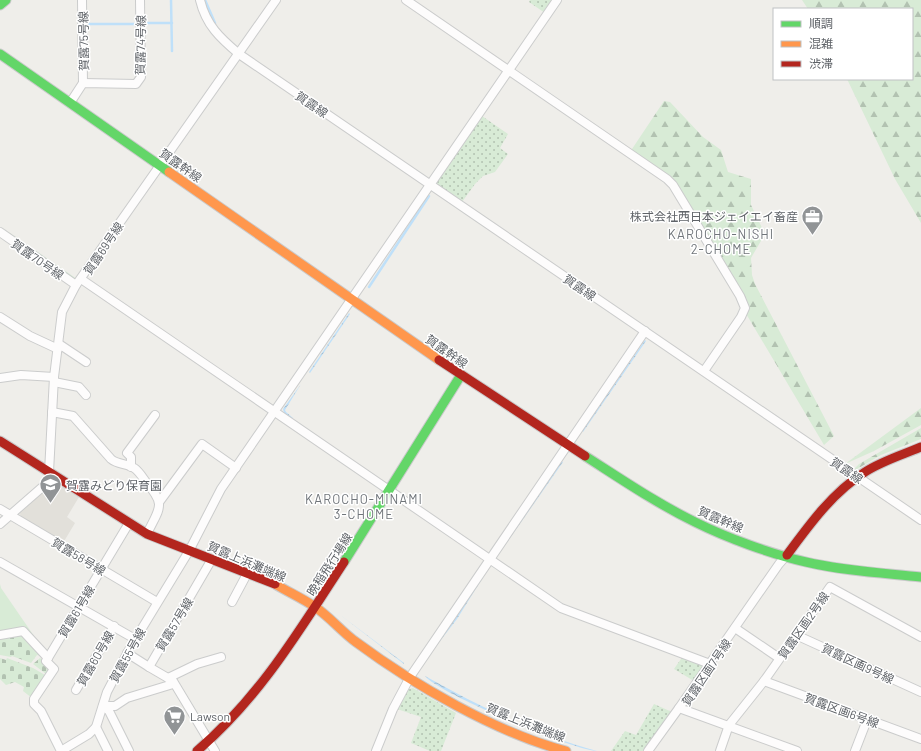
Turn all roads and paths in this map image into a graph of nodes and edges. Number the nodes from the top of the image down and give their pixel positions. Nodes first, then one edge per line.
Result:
1 (6, 0) edge
2 (82, 0) edge
3 (140, 0) edge
4 (200, 0) edge
5 (276, 0) edge
6 (406, 0) edge
7 (557, 0) edge
8 (0, 5) edge
9 (0, 54) edge
10 (239, 54) junction
11 (507, 70) junction
12 (83, 83) junction
13 (70, 103) junction
14 (161, 166) junction
15 (430, 184) junction
16 (0, 232) edge
17 (79, 282) junction
18 (353, 298) junction
19 (0, 317) edge
20 (645, 331) junction
21 (59, 347) junction
22 (86, 362) dead end
23 (704, 371) junction
24 (461, 375) junction
25 (0, 378) edge
26 (54, 379) junction
27 (86, 395) dead end
28 (52, 412) junction
29 (274, 412) junction
30 (155, 415) dead end
31 (0, 441) edge
32 (569, 446) junction
33 (920, 449) edge
34 (131, 467) junction
35 (236, 468) junction
36 (52, 474) junction
37 (858, 477) junction
38 (391, 490) junction
39 (160, 501) junction
40 (0, 509) edge
41 (10, 515) junction
42 (921, 520) edge
43 (129, 523) junction
44 (0, 524) edge
45 (147, 534) junction
46 (189, 551) junction
47 (787, 555) junction
48 (212, 559) junction
49 (491, 559) junction
50 (0, 562) edge
51 (101, 569) junction
52 (248, 572) junction
53 (921, 577) edge
54 (157, 602) junction
55 (232, 602) dead end
56 (79, 607) junction
57 (315, 607) junction
58 (114, 626) junction
59 (735, 628) junction
60 (0, 635) edge
61 (796, 635) junction
62 (921, 637) edge
63 (135, 639) junction
64 (127, 653) junction
65 (221, 657) dead end
66 (48, 658) junction
67 (779, 658) junction
68 (710, 664) junction
69 (149, 666) junction
70 (410, 677) junction
71 (170, 681) junction
72 (764, 681) junction
73 (76, 690) dead end
74 (921, 692) edge
75 (103, 706) junction
76 (680, 708) junction
77 (867, 720) junction
78 (729, 726) junction
79 (96, 727) junction
80 (921, 739) edge
81 (209, 742) junction
82 (61, 751) edge
83 (108, 751) edge
84 (130, 751) edge
85 (197, 751) edge
86 (215, 751) edge
87 (376, 751) edge
88 (566, 751) edge
89 (648, 751) edge
90 (720, 751) edge
91 (797, 751) edge
92 (856, 751) edge

1 - 8 main road
2 - 12 street, 賀露75号線
3 - 12 street, 賀露74号線
4 - 10 street, 賀露線
5 - 10 street, 賀露69号線
6 - 11 street
7 - 11 street, 賀露55号線
9 - 13 main road, 賀露幹線
10 - 14 street, 賀露69号線
10 - 15 street, 賀露線
11 - 15 street, 賀露55号線
11 - 23 street
12 - 13 street
13 - 14 main road, 賀露幹線
14 - 17 street, 賀露69号線
14 - 18 main road, 賀露幹線
15 - 18 street, 賀露55号線
15 - 20 street, 賀露線
16 - 17 street, 賀露70号線
17 - 21 street, 賀露69号線
17 - 29 street, 賀露70号線
18 - 24 main road, 賀露幹線
18 - 29 street, 賀露55号線
19 - 21 street
20 - 23 street, 賀露線
20 - 32 street
21 - 22 street
21 - 26 street, 賀露69号線
23 - 37 street, 賀露線
24 - 32 main road, 賀露幹線
24 - 38 main road, 晩稲飛行場線
25 - 26 street
26 - 27 street
26 - 28 street, 賀露69号線
28 - 34 street
28 - 36 street, 賀露69号線
29 - 35 street, 賀露55号線
29 - 38 street, 賀露70号線
30 - 34 street
31 - 36 main road, 賀露上浜灘端線
32 - 47 main road, 賀露幹線
32 - 49 street
33 - 37 main road
34 - 39 street
35 - 39 street
35 - 46 street, 賀露55号線
36 - 41 street
36 - 43 main road, 賀露上浜灘端線
37 - 42 street, 賀露線
37 - 47 main road
38 - 49 street, 賀露70号線
38 - 57 main road, 晩稲飛行場線
39 - 45 street
40 - 41 street, 賀露58号線
41 - 44 street
41 - 51 street, 賀露58号線
43 - 45 main road, 賀露上浜灘端線
43 - 51 street, 賀露61号線
45 - 46 main road, 賀露上浜灘端線
46 - 48 main road, 賀露上浜灘端線
46 - 54 street, 賀露55号線
47 - 53 main road, 賀露幹線
47 - 59 street, 賀露区画7号線
48 - 52 main road, 賀露上浜灘端線
48 - 69 street, 賀露57号線
49 - 68 street, 賀露70号線
49 - 70 street
50 - 56 street
51 - 54 street, 賀露58号線
51 - 56 street, 賀露61号線
52 - 55 street
52 - 57 main road, 賀露上浜灘端線
54 - 63 street, 賀露55号線
56 - 58 street
56 - 66 street, 賀露61号線
57 - 70 main road, 賀露上浜灘端線
57 - 81 main road, 晩稲飛行場線
58 - 63 street
58 - 73 street, 賀露60号線
59 - 67 street
59 - 68 street, 賀露区画7号線
60 - 66 street
61 - 62 street, 賀露区画2号線
61 - 67 street, 賀露区画2号線
61 - 74 street, 賀露区画9号線
63 - 64 street, 賀露55号線
64 - 69 street
64 - 75 street, 賀露55号線
65 - 71 street
66 - 82 street
67 - 72 street, 賀露区画2号線
68 - 76 street, 賀露区画7号線
69 - 71 street
70 - 87 street
70 - 88 main road, 賀露上浜灘端線
71 - 75 street
71 - 81 street
72 - 77 street, 賀露区画6号線
72 - 78 street, 賀露区画2号線
75 - 79 street, 賀露55号線
75 - 84 street
76 - 78 street, 賀露区画7号線
76 - 89 street
77 - 80 street, 賀露区画6号線
77 - 92 street
78 - 90 street, 賀露区画2号線
78 - 91 street, 賀露区画7号線
79 - 82 street
79 - 83 street
81 - 85 main road, 晩稲飛行場線
81 - 86 street

